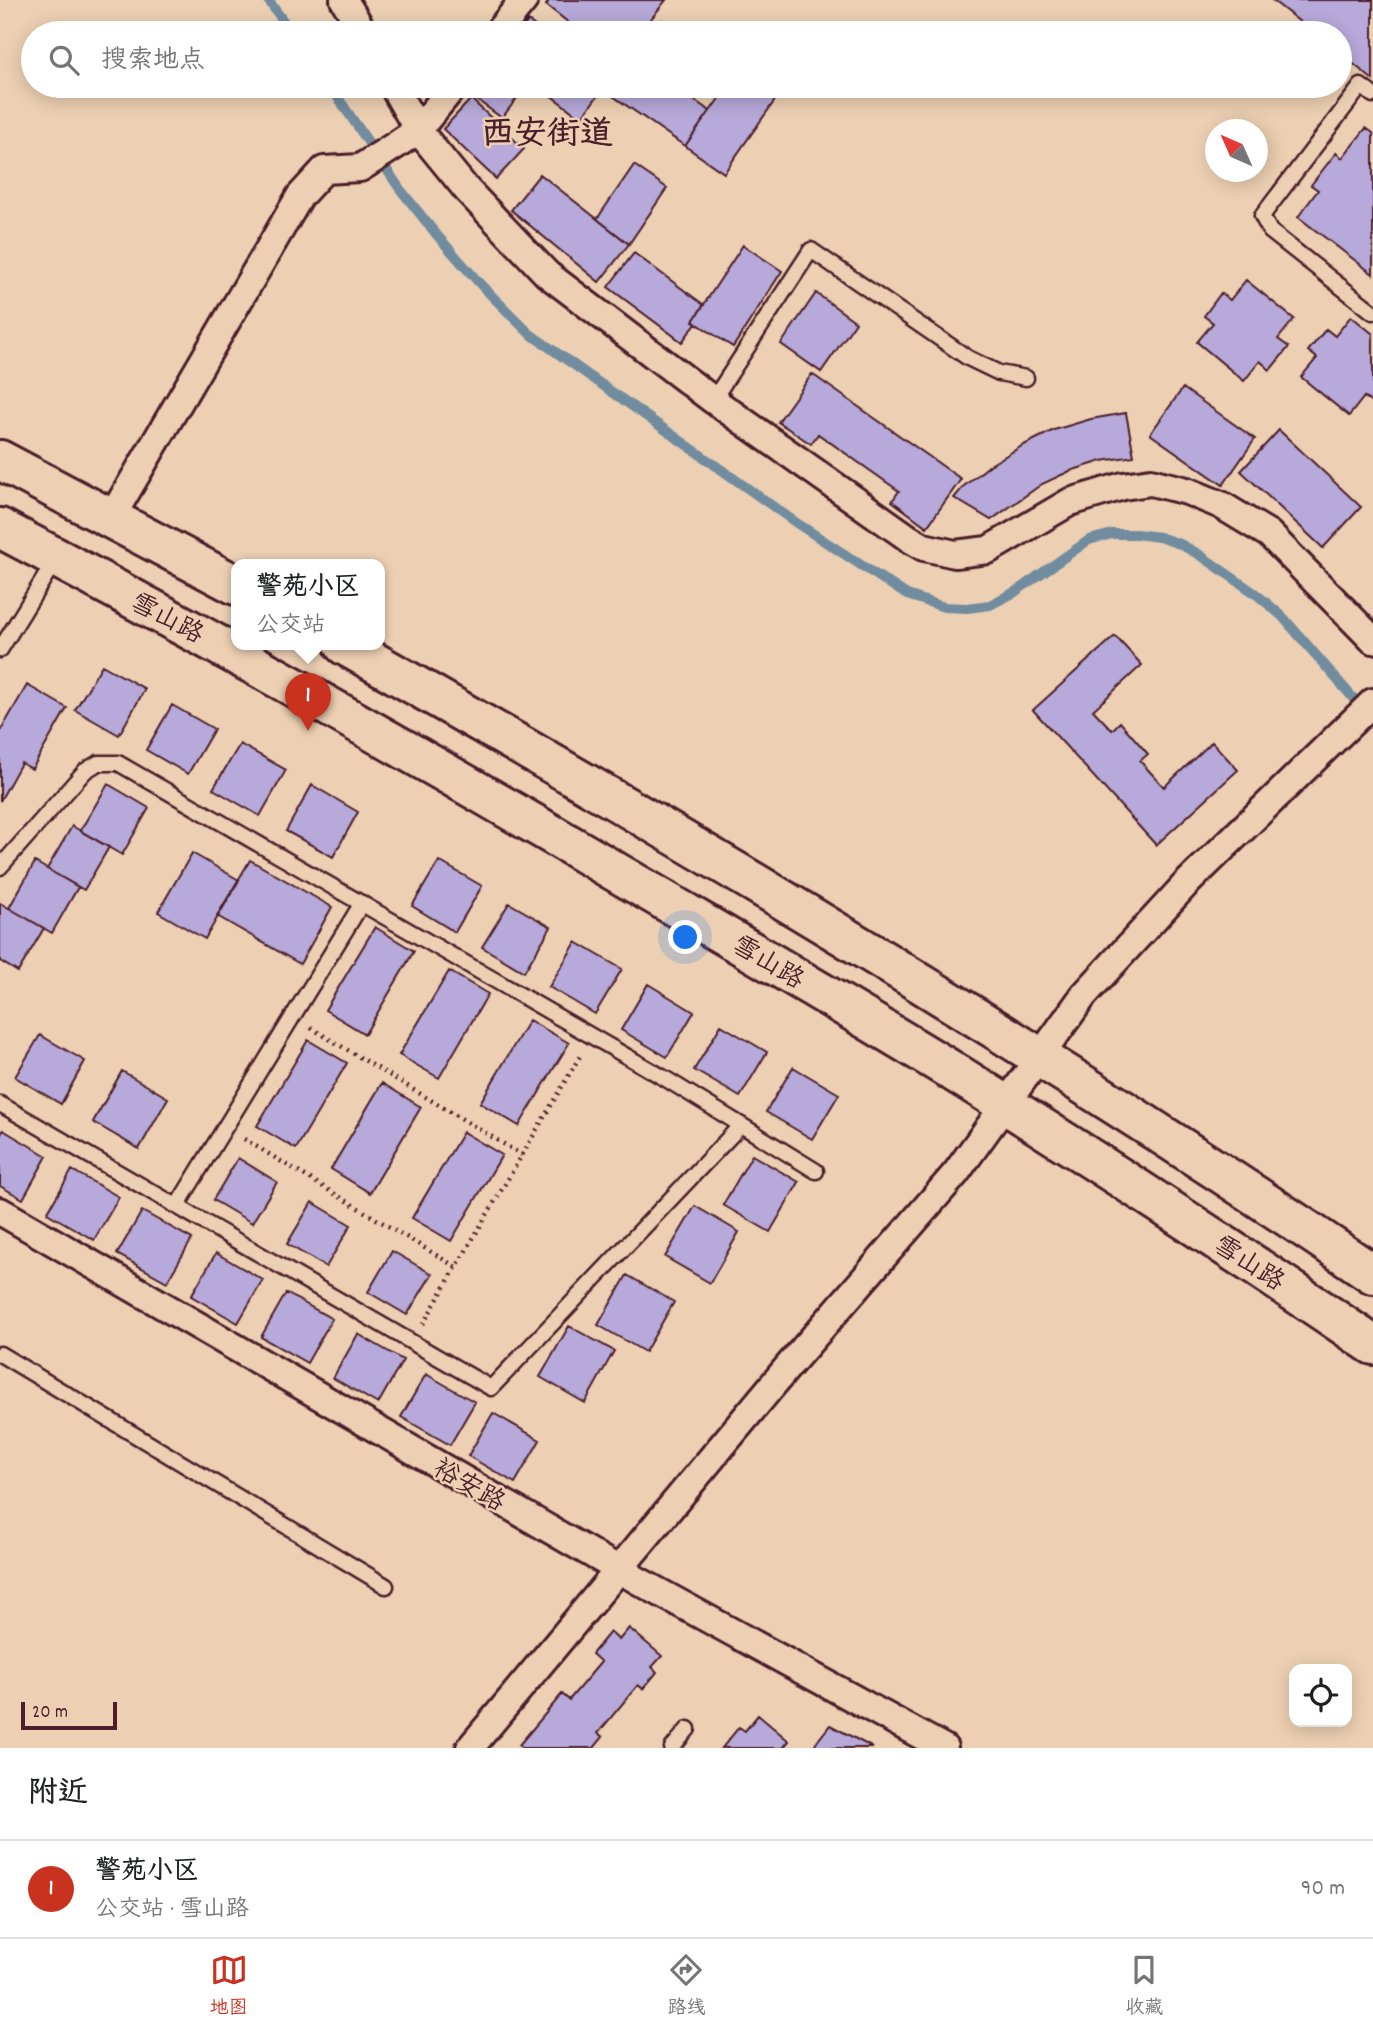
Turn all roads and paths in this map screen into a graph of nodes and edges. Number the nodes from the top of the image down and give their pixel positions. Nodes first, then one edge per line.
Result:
1 (344, 0) edge
2 (524, 0) edge
3 (357, 21) edge
4 (507, 21) edge
5 (1373, 94) edge
6 (400, 98) edge
7 (444, 98) edge
8 (1352, 98) edge
9 (1352, 98) edge
10 (418, 130) junction
11 (1372, 309) edge
12 (1026, 378) dead end
13 (713, 400) junction
14 (0, 460) edge
15 (111, 518) junction
16 (0, 528) edge
17 (57, 557) junction
18 (231, 582) edge
19 (1373, 640) edge
20 (0, 650) edge
21 (353, 650) edge
22 (1373, 702) edge
23 (0, 867) edge
24 (362, 902) junction
25 (292, 1016) junction
26 (591, 1036) junction
27 (1040, 1058) junction
28 (0, 1104) edge
29 (1005, 1105) junction
30 (741, 1125) junction
31 (225, 1128) junction
32 (522, 1155) junction
33 (816, 1171) dead end
34 (177, 1206) junction
35 (0, 1211) edge
36 (456, 1267) junction
37 (1373, 1274) edge
38 (412, 1343) junction
39 (1373, 1345) edge
40 (0, 1354) edge
41 (618, 1570) junction
42 (386, 1586) dead end
43 (688, 1729) dead end
44 (470, 1748) edge
45 (673, 1748) edge
46 (944, 1748) edge

1 - 3 street
2 - 4 street
5 - 8 lane
6 - 10 street
7 - 10 street
9 - 11 lane
10 - 13 street
10 - 15 street
12 - 13 lane
13 - 19 street
14 - 15 main road
15 - 18 main road
16 - 17 main road, 雪山路
17 - 20 lane
17 - 29 main road, 雪山路
21 - 27 main road
22 - 27 street
23 - 24 lane
24 - 25 lane
24 - 26 lane
25 - 31 lane
25 - 32 path
26 - 30 lane
26 - 32 path
27 - 29 street
27 - 37 main road
28 - 34 lane
29 - 39 main road, 雪山路
29 - 41 street
30 - 33 lane
30 - 38 lane
31 - 34 lane
31 - 36 path
32 - 36 path
34 - 38 lane
35 - 41 street, 裕安路
36 - 38 path
40 - 42 lane
41 - 44 street
41 - 46 street, 裕安路
43 - 45 lane

